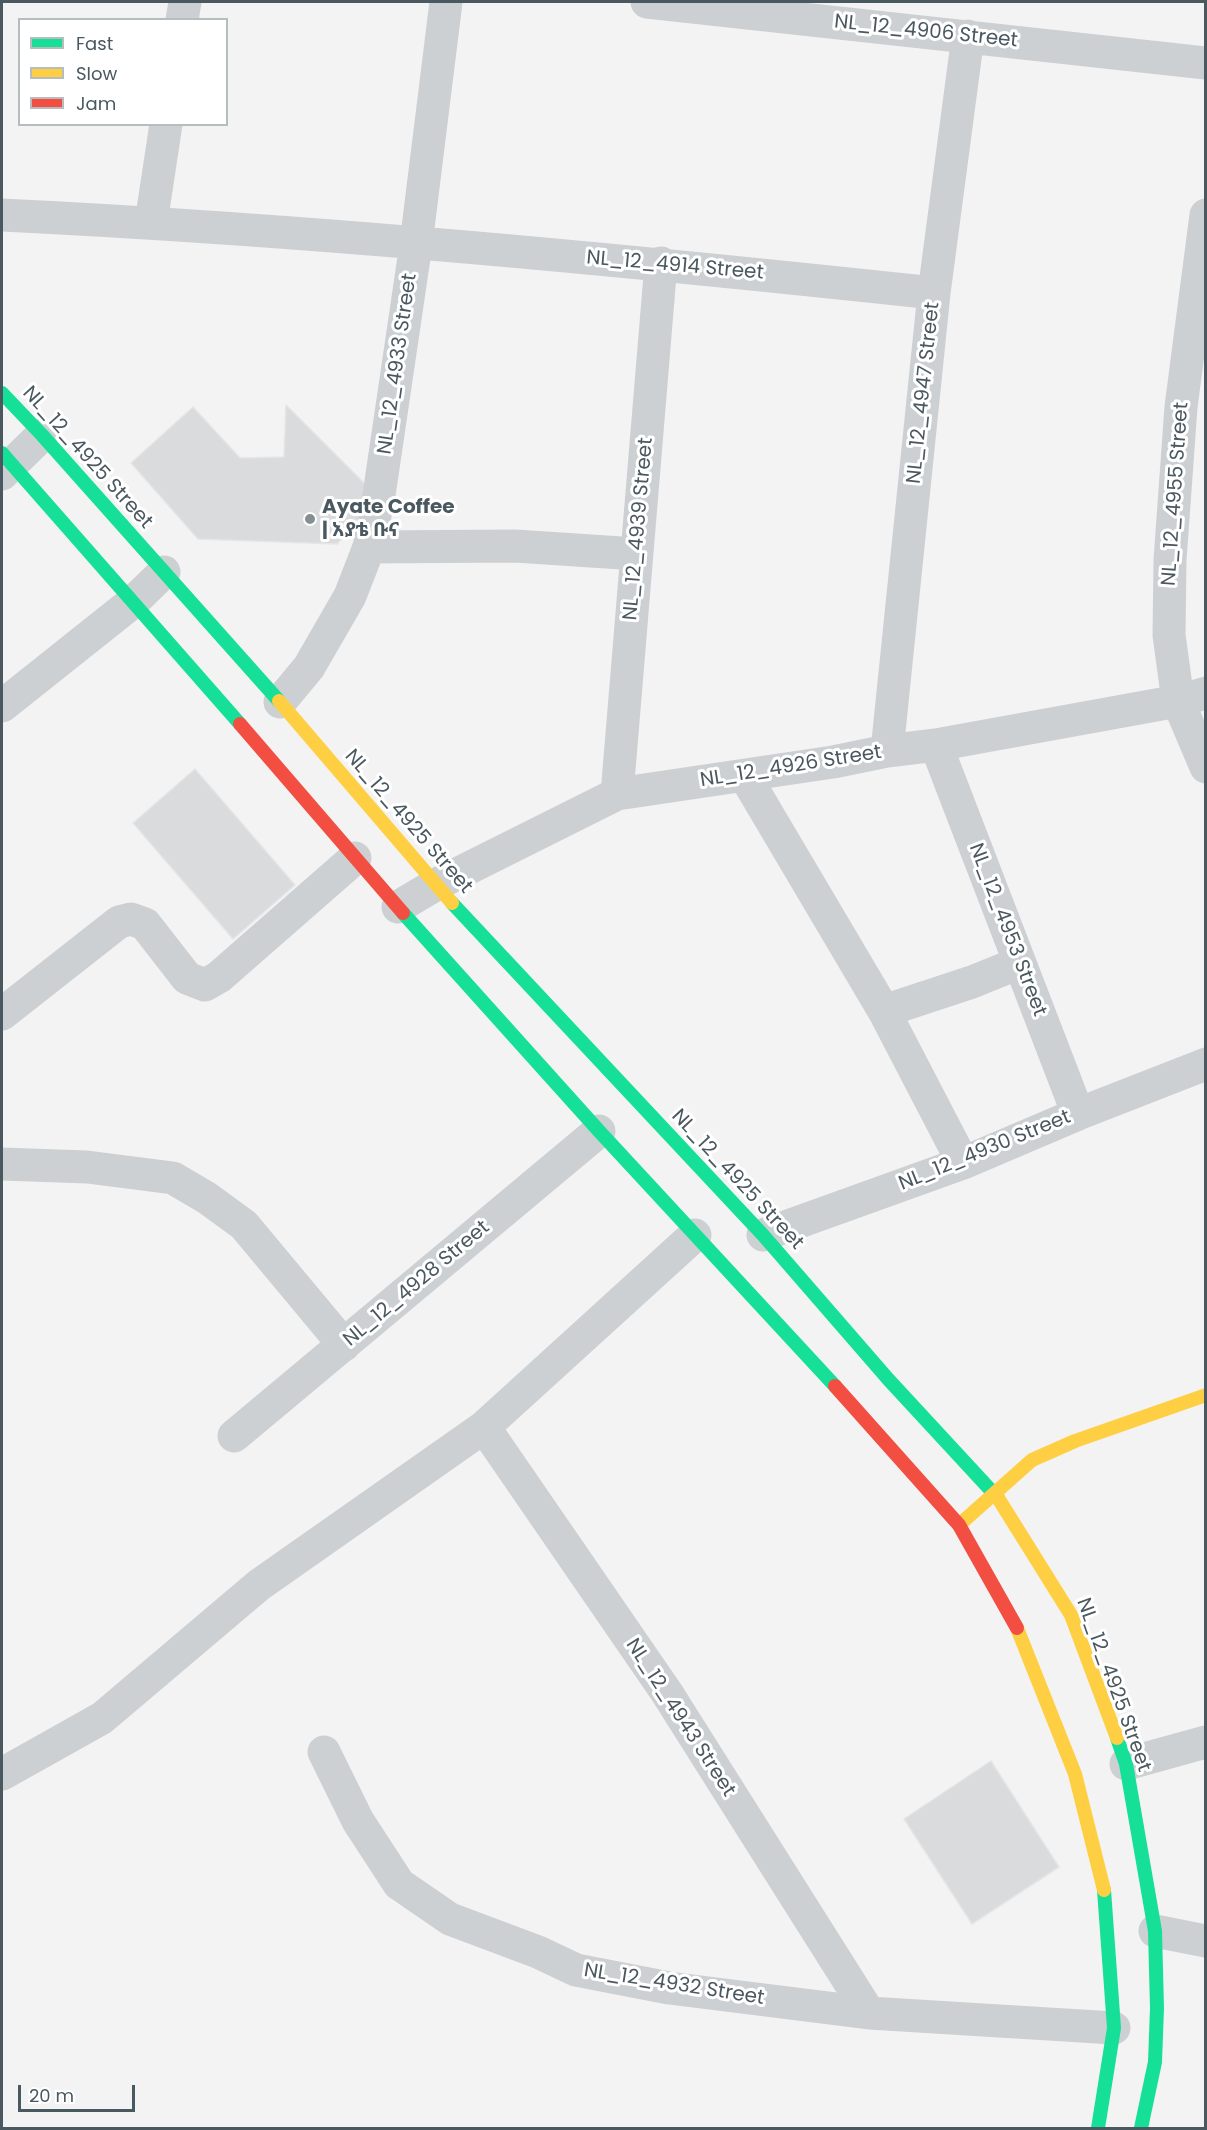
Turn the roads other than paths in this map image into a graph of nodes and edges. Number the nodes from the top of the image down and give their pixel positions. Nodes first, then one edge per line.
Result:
1 (185, 2) edge
2 (446, 2) edge
3 (647, 2) edge
4 (702, 5) edge
5 (182, 18) edge
6 (968, 36) junction
7 (1206, 63) edge
8 (166, 126) edge
9 (1206, 215) edge
10 (2, 216) edge
11 (151, 223) junction
12 (416, 244) junction
13 (661, 263) junction
14 (934, 293) junction
15 (2, 393) edge
16 (1193, 405) edge
17 (42, 435) junction
18 (5, 464) edge
19 (369, 547) junction
20 (637, 554) junction
21 (164, 572) junction
22 (134, 601) junction
23 (1192, 697) edge
24 (279, 702) junction
25 (2, 705) edge
26 (936, 746) junction
27 (887, 751) junction
28 (1206, 767) edge
29 (746, 776) junction
30 (617, 794) junction
31 (355, 858) junction
32 (435, 885) junction
33 (398, 907) junction
34 (1019, 963) junction
35 (884, 1011) junction
36 (2, 1014) edge
37 (1206, 1064) edge
38 (1078, 1114) junction
39 (599, 1131) junction
40 (963, 1163) junction
41 (2, 1164) edge
42 (695, 1235) junction
43 (764, 1235) junction
44 (344, 1345) junction
45 (1206, 1395) edge
46 (484, 1427) junction
47 (234, 1436) dead end
48 (994, 1492) junction
49 (959, 1525) junction
50 (1206, 1742) edge
51 (324, 1752) dead end
52 (1126, 1764) junction
53 (2, 1774) edge
54 (1155, 1931) junction
55 (1206, 1941) edge
56 (869, 2013) junction
57 (1114, 2028) junction
58 (1098, 2128) edge
59 (1141, 2128) edge

1 - 5 street
2 - 12 street, NL_12_4933 Street
3 - 4 street, NL_12_4906 Street
4 - 6 street, NL_12_4906 Street
6 - 7 street, NL_12_4906 Street
6 - 14 street, NL_12_4947 Street
8 - 11 street
9 - 16 street, NL_12_4955 Street
10 - 11 street, NL_12_4914 Street
11 - 12 street, NL_12_4914 Street
12 - 13 street, NL_12_4914 Street
12 - 19 street, NL_12_4933 Street
13 - 14 street, NL_12_4914 Street
13 - 20 street, NL_12_4939 Street
14 - 27 street, NL_12_4947 Street
15 - 17 main road, NL_12_4925 Street
16 - 23 street, NL_12_4955 Street
17 - 18 street
17 - 21 main road, NL_12_4925 Street
18 - 22 main road
19 - 20 street
19 - 24 street, NL_12_4933 Street
20 - 30 street, NL_12_4939 Street
21 - 22 street
21 - 24 main road, NL_12_4925 Street
22 - 25 street
22 - 31 main road
23 - 26 street, NL_12_4926 Street
23 - 28 street, NL_12_4955 Street
24 - 32 main road, NL_12_4925 Street
26 - 27 street, NL_12_4926 Street
26 - 34 street, NL_12_4953 Street
27 - 29 street, NL_12_4926 Street
29 - 30 street, NL_12_4926 Street
29 - 35 street
30 - 32 street, NL_12_4926 Street
31 - 33 main road
31 - 36 street
32 - 33 street, NL_12_4926 Street
32 - 43 main road, NL_12_4925 Street
33 - 39 main road
34 - 35 street
34 - 38 street, NL_12_4953 Street
35 - 40 street
37 - 38 street, NL_12_4930 Street
38 - 40 street, NL_12_4930 Street
39 - 42 main road
39 - 44 street, NL_12_4928 Street
40 - 43 street, NL_12_4930 Street
41 - 44 street
42 - 46 street
42 - 49 main road
43 - 48 main road, NL_12_4925 Street
44 - 47 street, NL_12_4928 Street
45 - 48 main road
46 - 53 street
46 - 56 street, NL_12_4943 Street
48 - 49 main road
48 - 52 main road, NL_12_4925 Street
49 - 57 main road
50 - 52 street
51 - 56 street, NL_12_4932 Street
52 - 54 main road, NL_12_4925 Street
54 - 55 street
54 - 59 main road, NL_12_4925 Street
56 - 57 street, NL_12_4932 Street
57 - 58 main road

